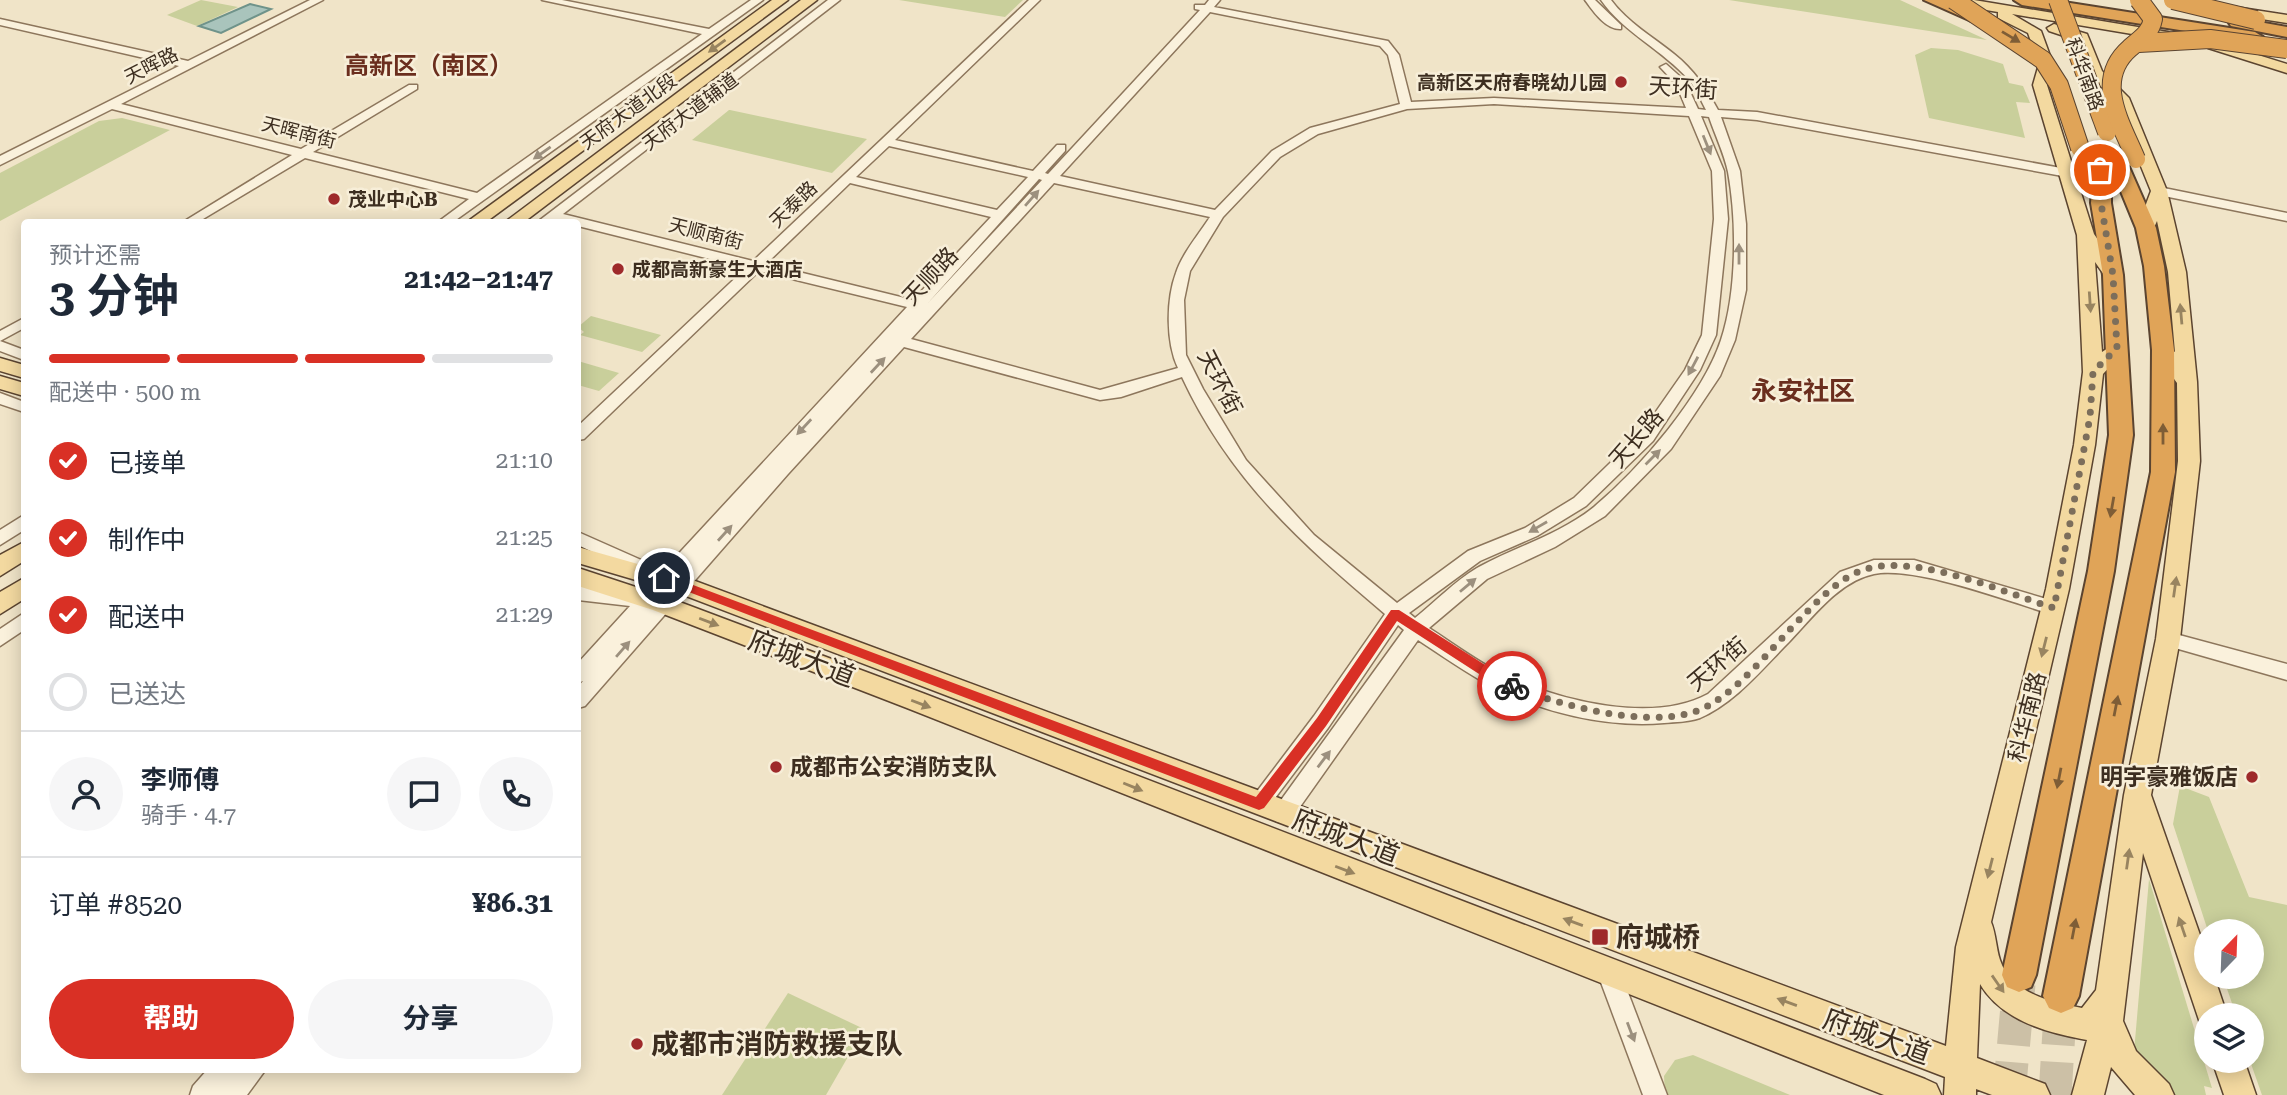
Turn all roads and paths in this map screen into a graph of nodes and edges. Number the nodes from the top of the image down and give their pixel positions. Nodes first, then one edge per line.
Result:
1 (307, 0) edge
2 (318, 0) edge
3 (552, 0) edge
4 (810, 0) edge
5 (835, 0) edge
6 (1035, 0) edge
7 (1590, 0) edge
8 (1606, 0) edge
9 (1932, 0) edge
10 (1952, 0) edge
11 (2022, 0) edge
12 (2041, 0) edge
13 (2058, 0) edge
14 (2087, 0) edge
15 (2139, 0) edge
16 (2163, 0) edge
17 (2172, 0) edge
18 (770, 2) edge
19 (1205, 4) edge
20 (1980, 11) junction
21 (2287, 17) edge
22 (2256, 20) joint
23 (0, 22) edge
24 (2287, 25) edge
25 (2034, 31) junction
26 (2287, 32) edge
27 (711, 33) junction
28 (2245, 35) junction
29 (2137, 36) junction
30 (2084, 41) junction
31 (2287, 43) edge
32 (2213, 45) junction
33 (2287, 49) edge
34 (2287, 55) edge
35 (185, 64) junction
36 (2287, 69) edge
37 (413, 87) dead end
38 (639, 103) junction
39 (110, 105) junction
40 (1407, 106) junction
41 (1693, 111) junction
42 (1713, 112) junction
43 (564, 138) junction
44 (886, 142) junction
45 (304, 153) junction
46 (2088, 153) junction
47 (0, 155) edge
48 (2127, 160) junction
49 (0, 161) edge
50 (1047, 171) junction
51 (2068, 173) junction
52 (847, 179) junction
53 (2158, 191) junction
54 (480, 198) junction
55 (1222, 210) junction
56 (1000, 215) junction
57 (2287, 217) edge
58 (194, 219) edge
59 (449, 219) edge
60 (479, 219) edge
61 (517, 219) edge
62 (549, 219) edge
63 (2142, 219) junction
64 (581, 226) edge
65 (2085, 234) junction
66 (757, 266) junction
67 (2113, 275) junction
68 (924, 308) junction
69 (21, 324) edge
70 (0, 337) edge
71 (894, 339) junction
72 (0, 346) edge
73 (2117, 348) junction
74 (2163, 350) junction
75 (21, 354) edge
76 (0, 364) edge
77 (21, 371) edge
78 (1186, 371) junction
79 (2093, 372) junction
80 (0, 382) edge
81 (2187, 382) junction
82 (21, 389) edge
83 (0, 398) edge
84 (21, 406) edge
85 (581, 432) edge
86 (2121, 435) junction
87 (2082, 457) junction
88 (2163, 472) junction
89 (21, 523) edge
90 (2183, 530) junction
91 (0, 539) edge
92 (581, 540) edge
93 (21, 552) edge
94 (581, 556) edge
95 (0, 567) edge
96 (581, 578) edge
97 (21, 589) edge
98 (662, 592) junction
99 (581, 593) edge
100 (0, 605) edge
101 (2054, 608) junction
102 (1395, 614) junction
103 (21, 622) edge
104 (1415, 629) junction
105 (0, 639) edge
106 (2168, 639) junction
107 (581, 672) edge
108 (2287, 672) edge
109 (581, 696) edge
110 (2137, 795) junction
111 (1271, 809) junction
112 (1977, 920) junction
113 (1608, 968) junction
114 (2019, 975) tunnel mouth
115 (2061, 996) tunnel mouth
116 (2208, 1003) edge
117 (2108, 1009) junction
118 (1962, 1067) junction
119 (221, 1073) edge
120 (250, 1073) edge
121 (2232, 1073) edge
122 (202, 1095) edge
123 (231, 1095) edge
124 (1655, 1095) edge
125 (1925, 1095) edge
126 (1960, 1095) edge
127 (2034, 1095) edge
128 (2088, 1095) edge
129 (2158, 1095) edge
130 (2240, 1095) edge

1 - 35 street, 天晖路
2 - 35 street, 天晖路
3 - 27 street
4 - 61 main road, 天府大道北段
5 - 62 street, 天府大道辅道
6 - 44 street, 天泰路
7 - 41 street, 天长路
8 - 42 street, 天长路
9 - 20 highway
10 - 20 highway, bridge
11 - 28 highway
12 - 46 highway, 科华南路
13 - 48 highway, 科华南路, bridge
14 - 26 highway
15 - 29 highway, bridge
16 - 21 main road
17 - 21 main road
17 - 22 highway, bridge
18 - 27 street
18 -> 38 main road, 天府大道北段
19 - 40 street
19 - 50 street, 天顺路
20 - 25 main road
20 - 29 main road
20 -> 46 highway, bridge
22 - 24 highway
23 - 35 street
25 - 30 main road
25 - 51 main road
27 - 43 street
28 - 29 highway
28 - 31 highway
29 - 30 main road
29 - 32 main road
29 - 33 highway, bridge
29 - 48 highway, bridge
30 - 53 main road
32 - 34 main road
32 - 36 main road
35 - 39 street, 天晖路
35 - 47 street, 天晖路
37 - 45 street
38 - 43 street
38 - 60 main road, 天府大道北段
39 - 45 street, 天晖南街
39 - 49 street, 天晖路
40 - 41 street, 天环街
40 - 55 street, 天环街
41 - 42 street, 天环街
41 -> 102 street, 天长路
42 - 51 street, 天环街
104 -> 42 street, 天长路
43 -> 54 street
44 - 50 street
44 - 52 street, 天泰路
45 - 54 street, 天晖南街
45 - 58 street
46 - 67 highway, 科华南路
48 - 63 highway, 科华南路
50 - 55 street
50 - 56 street, 天顺路
68 -> 50 street, 天顺路
51 - 65 main road
52 - 56 street
52 - 66 street, 天泰路
53 - 57 street
53 - 63 main road
81 -> 53 main road
54 - 59 street
55 - 78 street, 天环街
56 - 68 street, 天顺路
63 - 74 highway, 科华南路
64 - 66 street, 天顺南街
65 - 67 main road
65 -> 79 main road, 科华南路
66 - 68 street, 天顺南街
66 - 85 street, 天泰路
67 - 73 highway, 科华南路
68 - 71 street, 天顺路
69 - 70 street
71 - 78 street
71 - 98 street, 天顺路
72 - 75 street
73 - 79 main road
73 - 86 highway, 科华南路
74 - 81 main road, 科华南路
88 -> 74 highway, 科华南路
76 - 77 main road
78 - 102 street, 天环街
79 - 87 main road, 科华南路
80 - 82 main road
81 - 90 main road
83 - 84 street
86 - 87 main road
86 -> 114 highway, 科华南路
87 - 101 main road, 科华南路
88 - 90 main road
115 -> 88 highway, 科华南路
89 - 91 street
106 -> 90 main road
92 - 98 street
93 - 95 main road
94 - 98 main road, 府城大道
96 - 98 main road, 府城大道
97 - 100 main road
98 - 99 street
98 - 107 street
109 -> 98 street
98 - 111 main road, 府城大道
98 -> 113 main road, 府城大道
101 - 104 street, 天环街
101 -> 112 main road, 科华南路
102 - 104 street, 天环街
102 - 111 street, 天长路
103 - 105 street
111 -> 104 street, 天长路
106 - 108 street
106 - 110 main road
116 -> 110 main road
117 -> 110 main road
118 -> 111 main road, 府城大道
112 -> 117 main road
112 - 118 main road, 科华南路
113 -> 124 street
113 - 125 main road, 府城大道
117 - 128 main road
117 - 129 main road
118 - 126 main road, 科华南路
118 - 127 main road, 府城大道
119 - 122 street
120 - 123 street
121 - 130 main road

